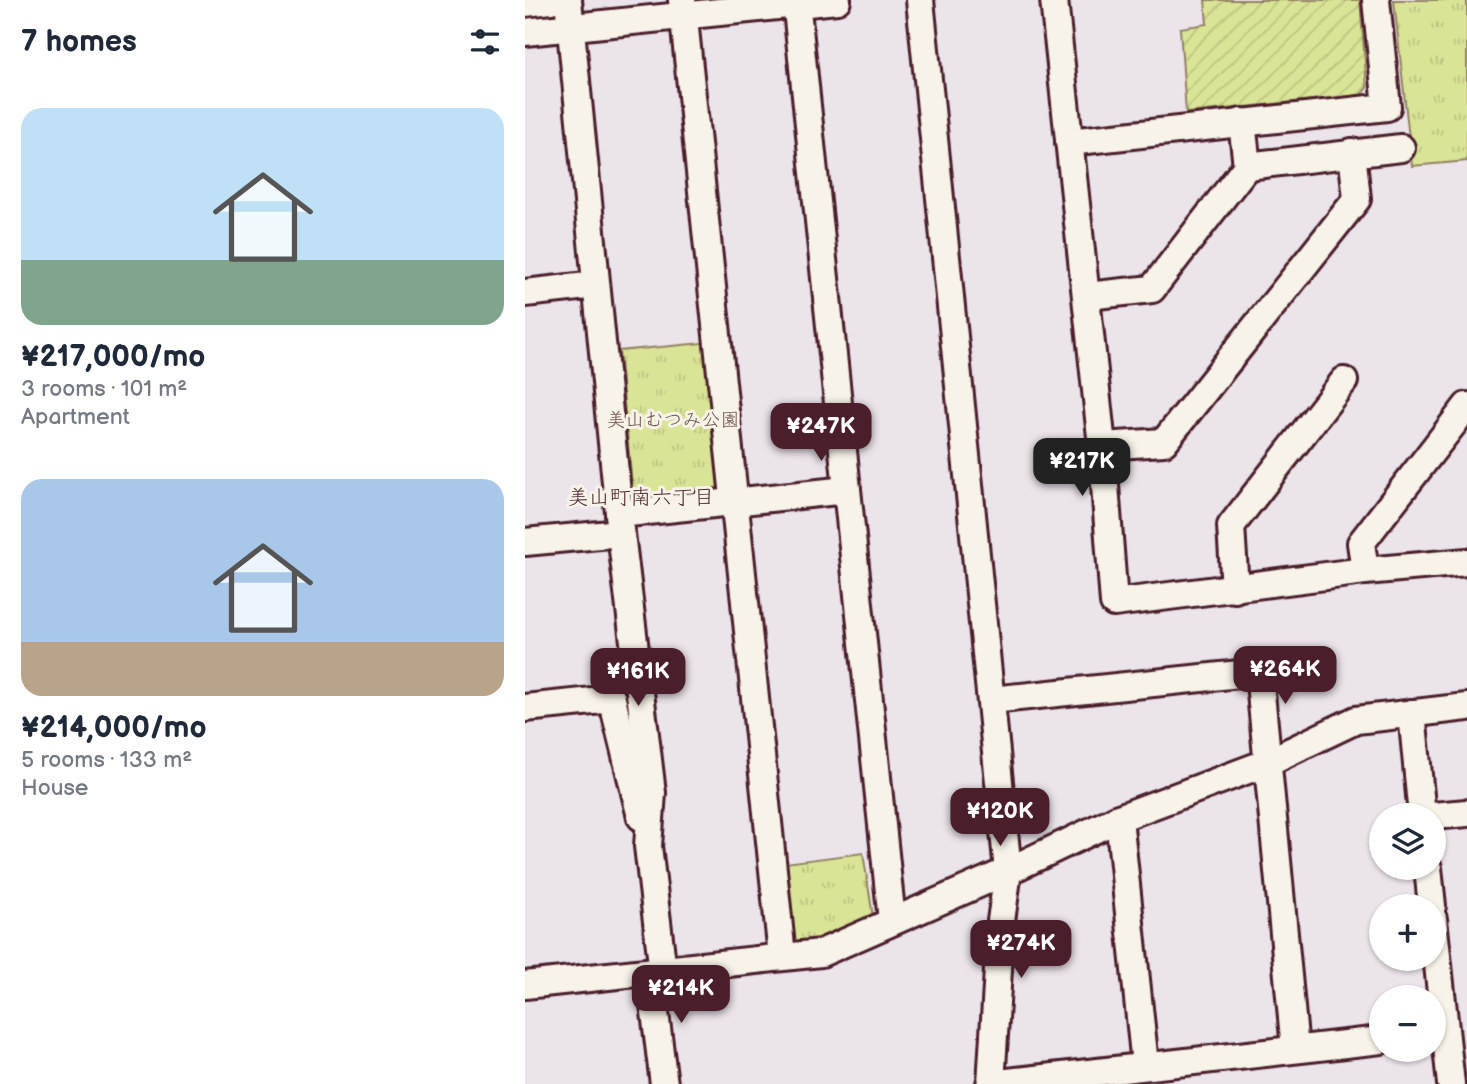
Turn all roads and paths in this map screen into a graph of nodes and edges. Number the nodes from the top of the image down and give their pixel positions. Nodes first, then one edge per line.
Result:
1 (551, 0) edge
2 (568, 0) edge
3 (837, 0) edge
4 (920, 0) edge
5 (1054, 0) edge
6 (1376, 0) edge
7 (796, 2) edge
8 (525, 3) edge
9 (683, 8) edge
10 (647, 10) edge
11 (571, 27) junction
12 (525, 32) edge
13 (1242, 122) junction
14 (1069, 142) junction
15 (1401, 148) dead end
16 (1352, 152) junction
17 (1247, 166) junction
18 (596, 285) junction
19 (525, 293) edge
20 (1087, 296) junction
21 (1344, 381) dead end
22 (1467, 406) edge
23 (1102, 446) junction
24 (847, 490) junction
25 (735, 503) junction
26 (620, 523) junction
27 (525, 541) edge
28 (1467, 562) edge
29 (1365, 571) junction
30 (1235, 589) junction
31 (991, 700) junction
32 (1467, 707) edge
33 (525, 708) edge
34 (1412, 713) junction
35 (1266, 763) junction
36 (1421, 803) edge
37 (1467, 813) edge
38 (1446, 815) edge
39 (1119, 818) junction
40 (648, 846) junction
41 (1008, 871) junction
42 (892, 921) junction
43 (782, 956) junction
44 (657, 972) junction
45 (525, 985) edge
46 (1369, 1041) edge
47 (1295, 1049) junction
48 (1446, 1062) edge
49 (1145, 1065) junction
50 (664, 1084) edge
51 (990, 1084) edge
52 (1451, 1084) edge

1 - 8 street
2 - 11 street
3 - 7 street
4 - 31 street
5 - 14 street
6 - 13 street
7 - 9 street
7 - 24 street
9 - 10 street
9 - 25 street
10 - 11 street
11 - 12 street
11 - 18 street
13 - 14 street
13 - 17 street
14 - 20 street
15 - 16 street
16 - 17 street
16 - 23 street
17 - 20 street
18 - 19 street
18 - 26 street
20 - 23 street
21 - 30 street
22 - 29 street
23 - 30 street
24 - 25 street
24 - 42 street
25 - 26 street
25 - 43 street
26 - 27 street
26 - 40 street
28 - 29 street
29 - 30 street
31 - 35 street
31 - 41 street
32 - 34 street
33 - 40 street
34 - 35 street
34 - 36 street
35 - 39 street
35 - 47 street
37 - 38 street
39 - 41 street
39 - 49 street
40 - 44 street
41 - 42 street
41 - 51 street
42 - 43 street
43 - 44 street
44 - 45 street
44 - 50 street
46 - 47 street
47 - 49 street
48 - 52 street
49 - 51 street

